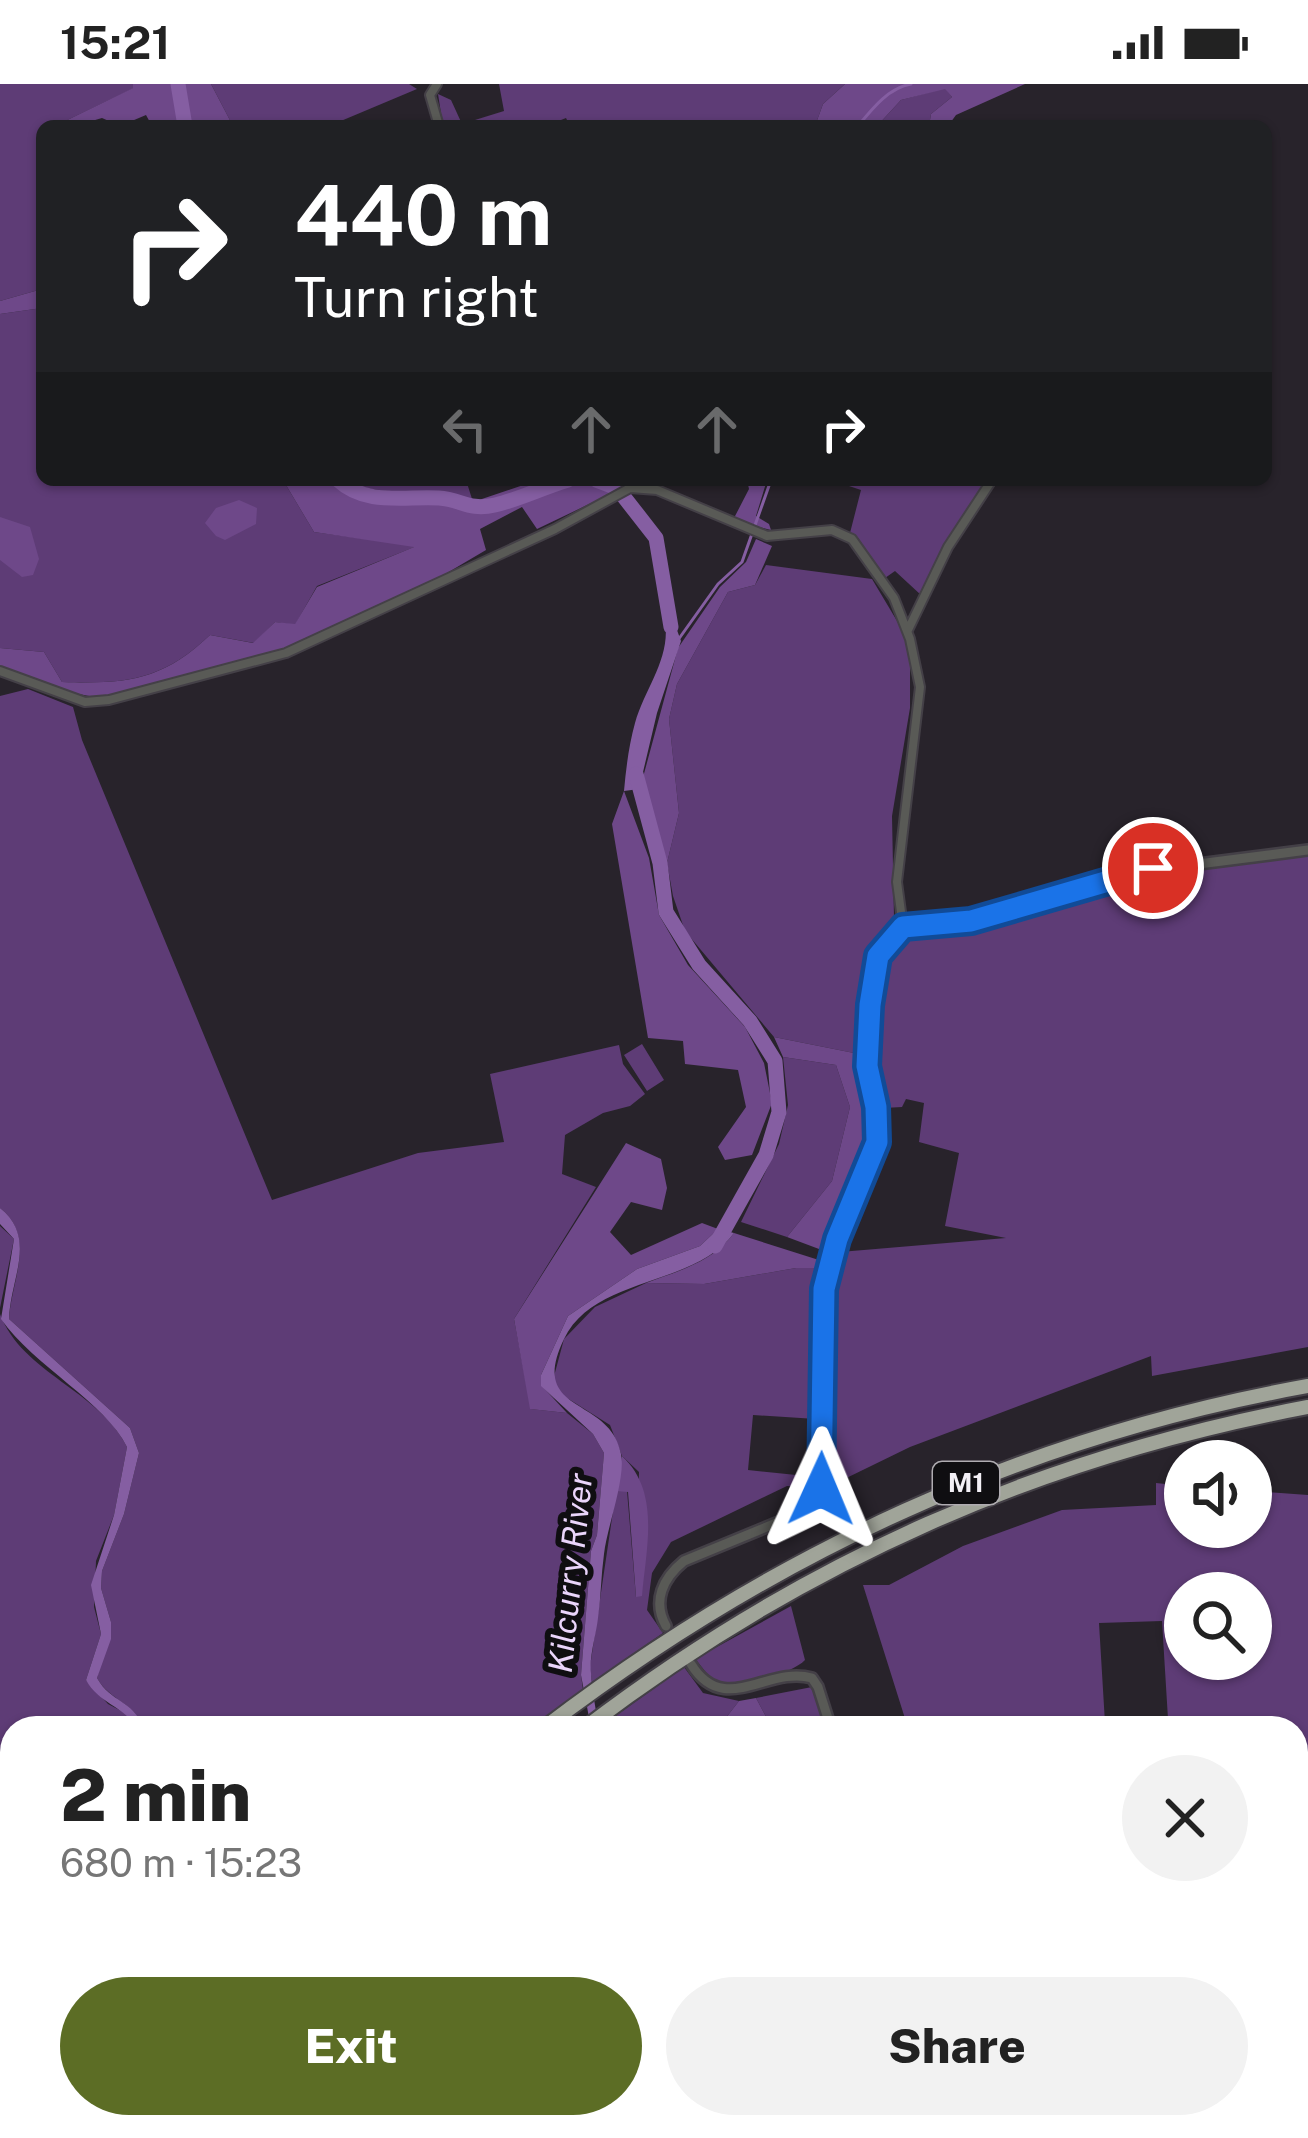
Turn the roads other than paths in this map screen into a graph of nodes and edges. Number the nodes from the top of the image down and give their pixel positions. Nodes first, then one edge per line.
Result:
1 (437, 84) edge
2 (437, 120) edge
3 (630, 486) edge
4 (636, 486) edge
5 (988, 486) edge
6 (907, 632) junction
7 (0, 671) edge
8 (1308, 850) edge
9 (903, 927) junction
10 (1308, 1386) edge
11 (1308, 1407) edge
12 (666, 1627) dead end
13 (691, 1664) dead end
14 (560, 1716) edge
15 (600, 1716) edge
16 (827, 1716) edge

1 - 2 street
3 - 7 street
4 - 6 street
5 - 6 street
6 - 9 street
8 - 9 street
9 - 12 street
10 - 14 highway, M1
11 - 15 highway, M1
13 - 16 street

